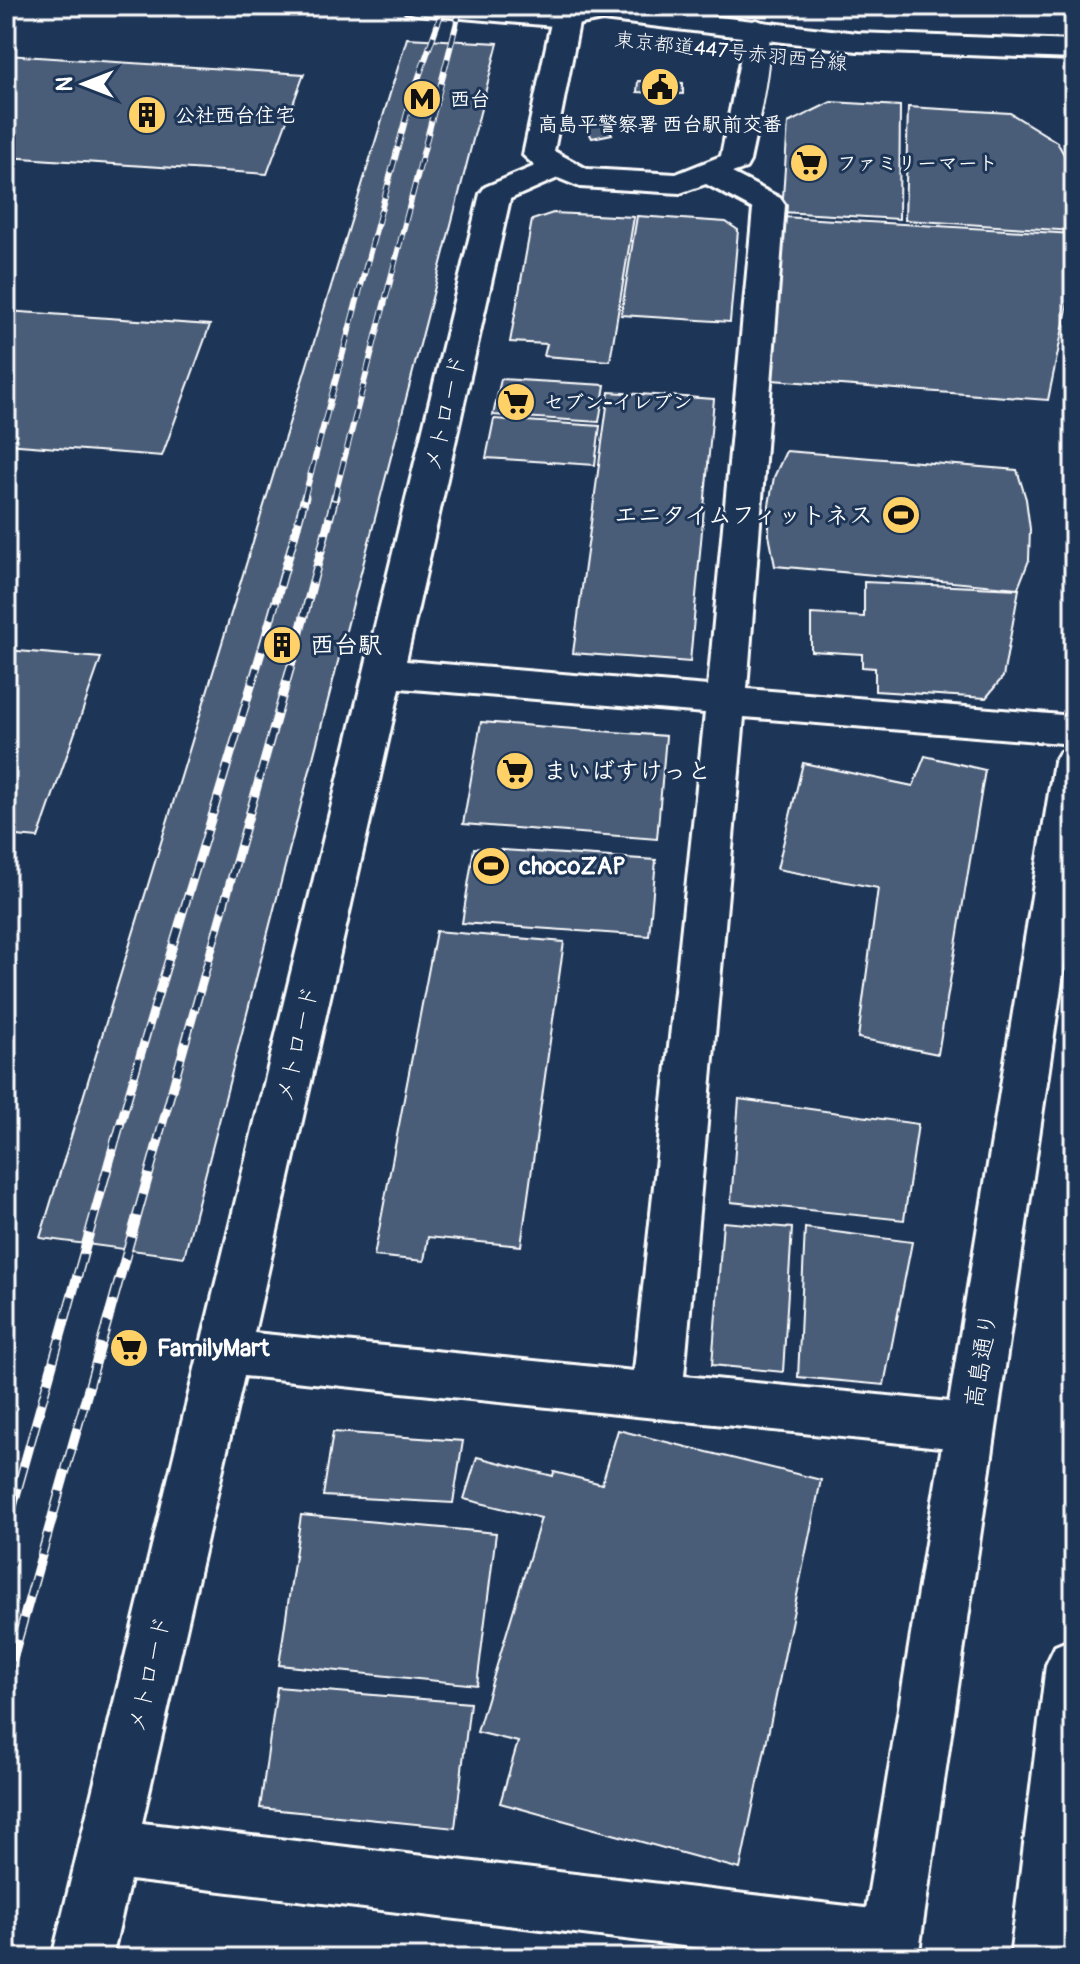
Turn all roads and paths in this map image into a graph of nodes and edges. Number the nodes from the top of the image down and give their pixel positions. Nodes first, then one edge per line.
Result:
1 (416, 6) edge
2 (566, 18) junction
3 (756, 42) junction
4 (1074, 50) edge
5 (1043, 76) dead end
6 (558, 167) junction
7 (709, 174) junction
8 (384, 673) junction
9 (726, 700) junction
10 (1074, 730) edge
11 (1074, 762) edge
12 (224, 1352) junction
13 (657, 1395) junction
14 (970, 1427) junction
15 (1074, 1665) edge
16 (108, 1848) junction
17 (889, 1949) edge
18 (82, 1958) edge
19 (1040, 1958) edge

1 - 2 street
2 - 3 street, 東京都道447号赤羽西台線
2 - 6 street
3 - 4 street, 東京都道447号赤羽西台線
3 - 5 street, 東京都道447号赤羽西台線
3 - 7 street
6 - 7 street
6 - 8 street, メトロード
7 - 9 street
8 - 9 street
8 - 12 street, メトロード
9 - 10 street
9 - 13 street
11 - 14 street, 高島通り
12 - 13 street
12 - 16 street, メトロード
13 - 14 street
14 - 17 street, 高島通り
15 - 19 street
16 - 17 street
16 - 18 street, メトロード

